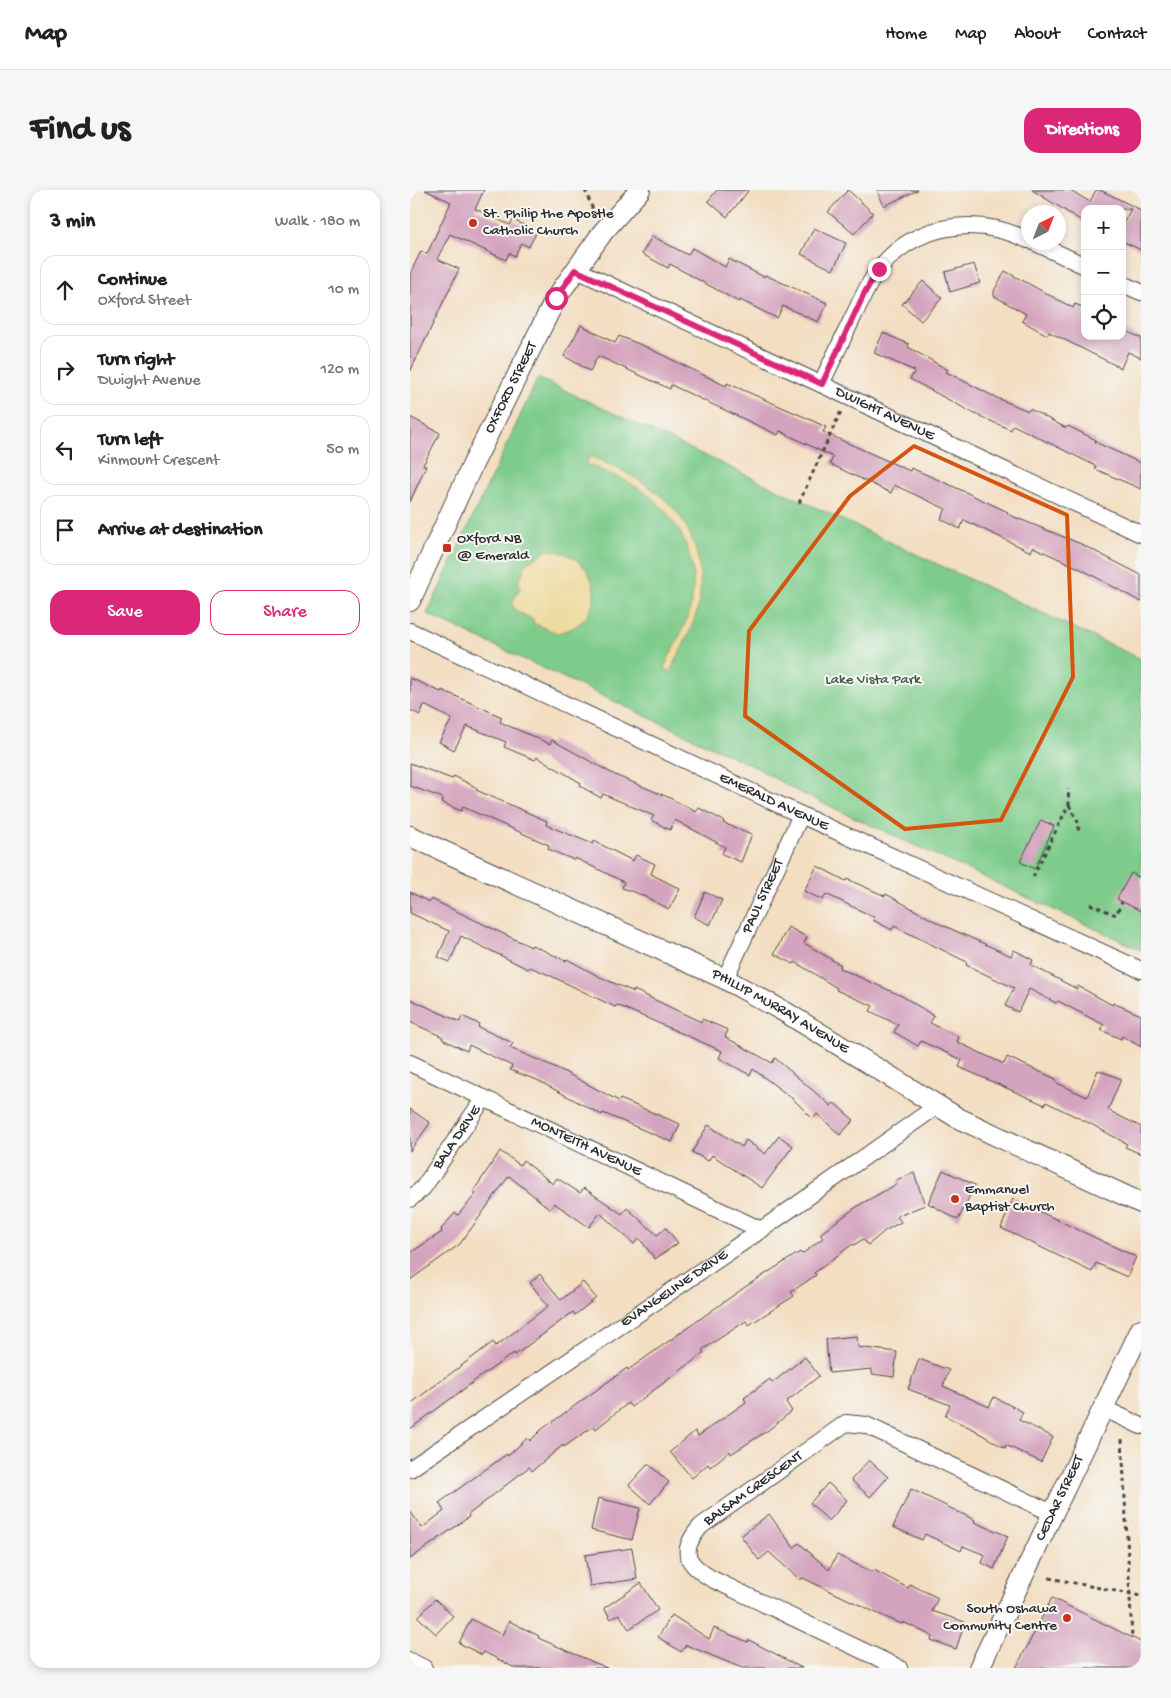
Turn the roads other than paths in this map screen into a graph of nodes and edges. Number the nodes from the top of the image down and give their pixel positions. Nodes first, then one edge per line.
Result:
1 (640, 190) edge
2 (1021, 236) edge
3 (1051, 250) edge
4 (1081, 264) edge
5 (575, 270) junction
6 (1126, 286) edge
7 (1141, 292) edge
8 (822, 384) junction
9 (1141, 534) edge
10 (410, 601) edge
11 (410, 631) edge
12 (801, 815) junction
13 (410, 836) edge
14 (1141, 970) edge
15 (725, 979) junction
16 (410, 1063) edge
17 (484, 1098) junction
18 (937, 1106) junction
19 (410, 1199) edge
20 (1141, 1203) edge
21 (761, 1230) junction
22 (1141, 1329) edge
23 (1103, 1408) junction
24 (1141, 1426) edge
25 (410, 1470) edge
26 (1054, 1514) junction
27 (410, 1661) edge
28 (424, 1668) edge
29 (899, 1668) edge
30 (979, 1668) edge

1 - 5 street, OXFORD STREET
2 - 8 street
3 - 4 street
5 - 8 street, DWIGHT AVENUE
5 - 10 street, OXFORD STREET
6 - 7 street
8 - 9 street, DWIGHT AVENUE
11 - 12 street, EMERALD AVENUE
12 - 14 street, EMERALD AVENUE
12 - 15 street, PAUL STREET
13 - 15 street, PHILLIP MURRAY AVENUE
15 - 18 street, PHILLIP MURRAY AVENUE
16 - 17 street, MONTEITH AVENUE
17 - 19 street, BALA DRIVE
17 - 21 street, MONTEITH AVENUE
18 - 20 street, PHILLIP MURRAY AVENUE
18 - 21 street, EVANGELINE DRIVE
21 - 25 street, EVANGELINE DRIVE
22 - 23 street, CEDAR STREET
23 - 24 street
23 - 26 street, CEDAR STREET
26 - 29 street, BALSAM CRESCENT
26 - 30 street, CEDAR STREET
27 - 28 street

